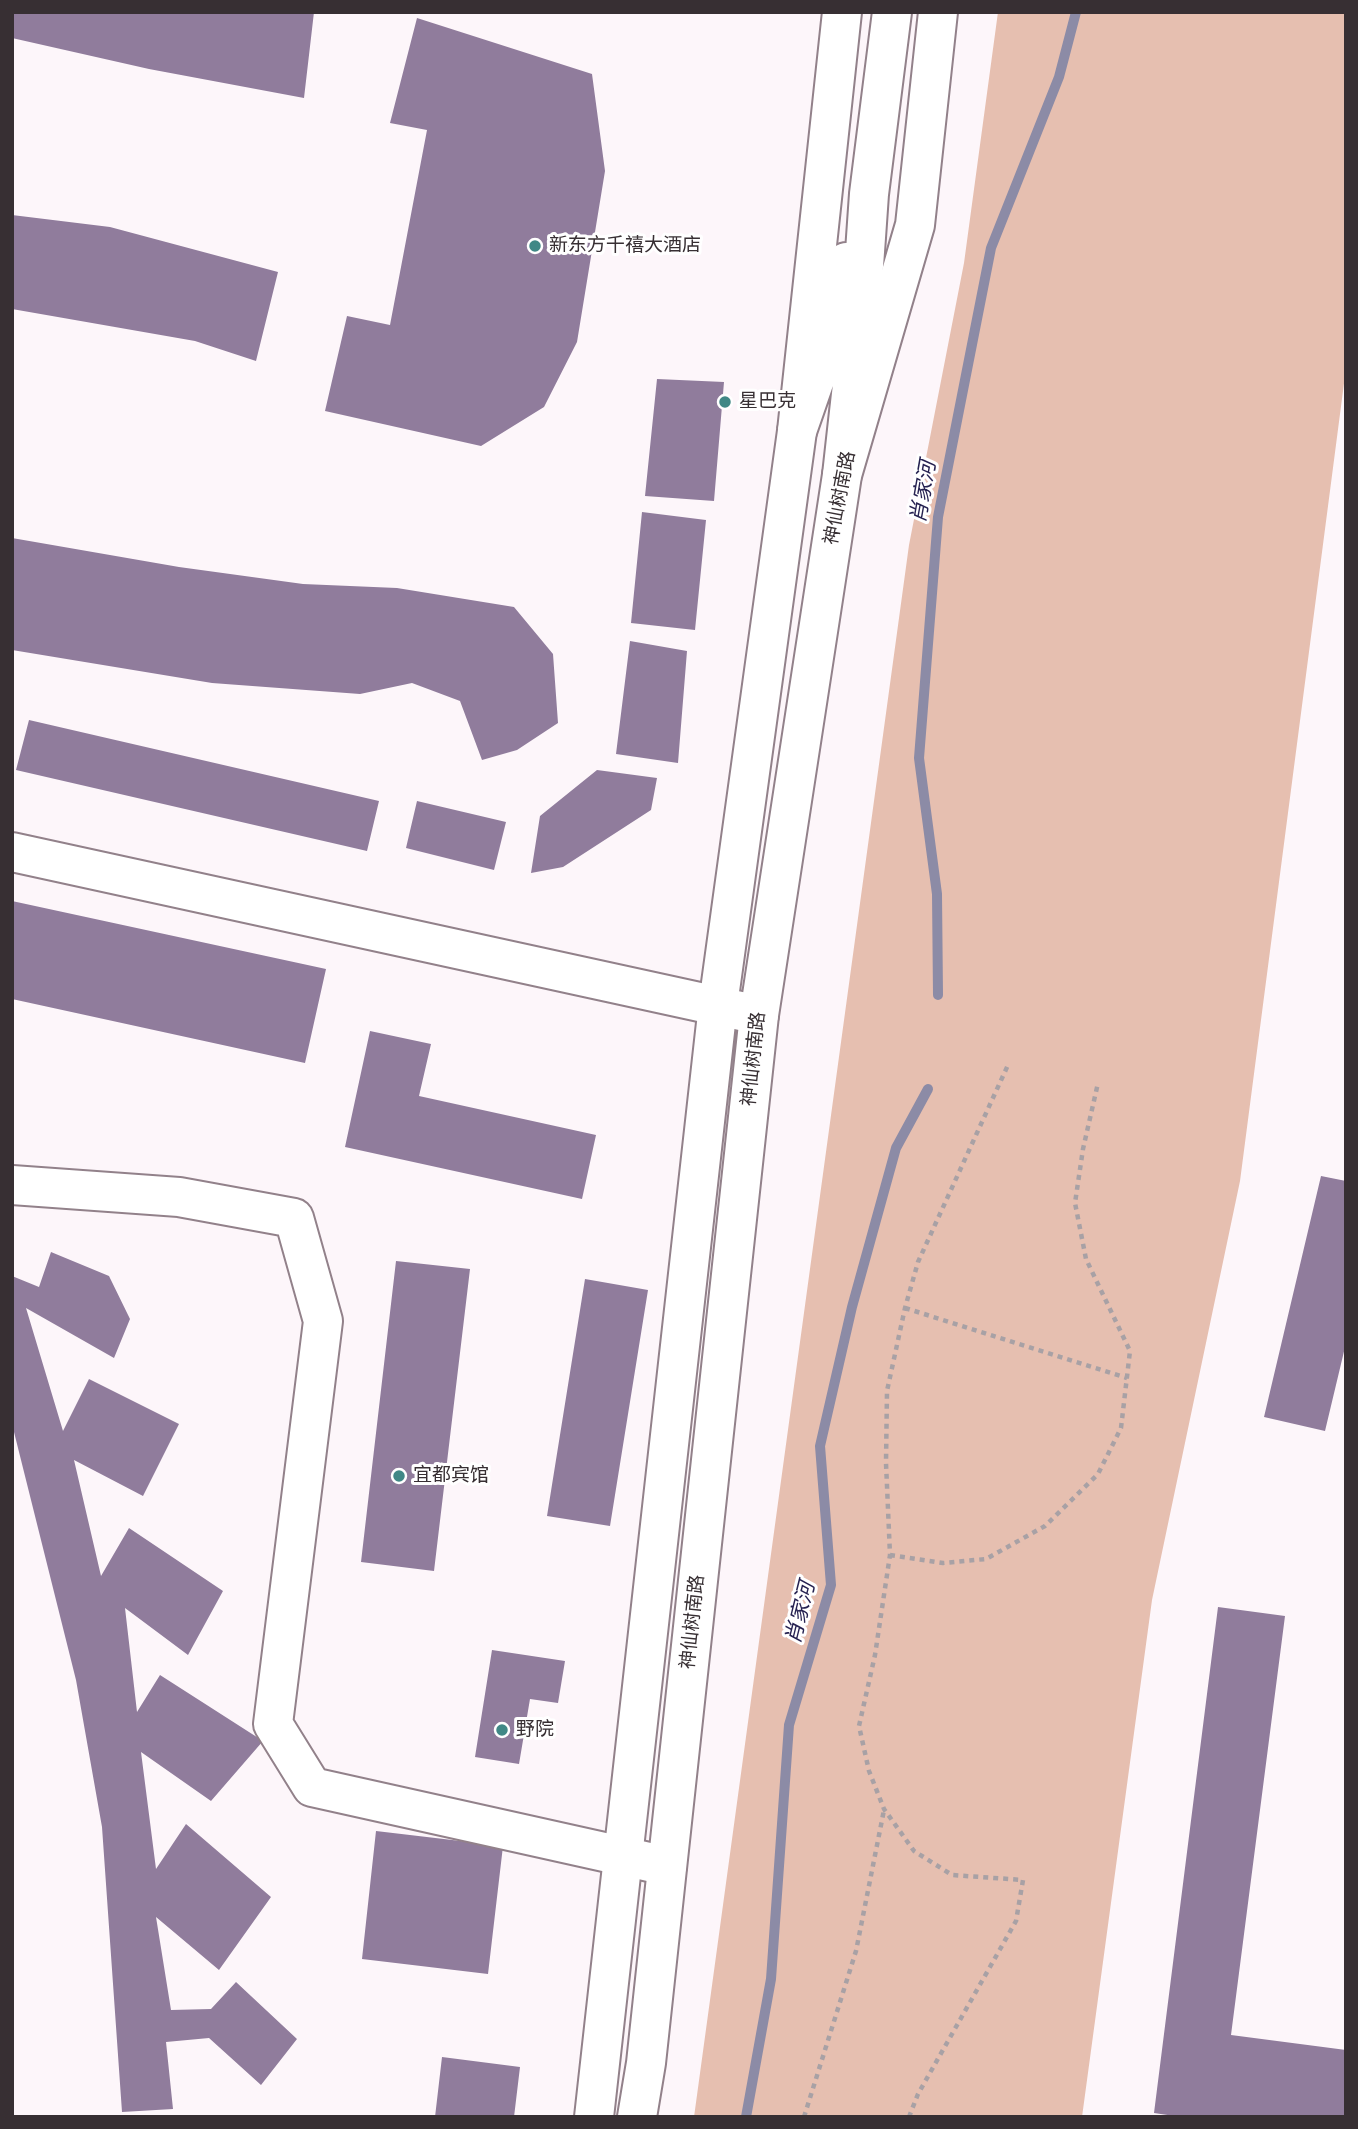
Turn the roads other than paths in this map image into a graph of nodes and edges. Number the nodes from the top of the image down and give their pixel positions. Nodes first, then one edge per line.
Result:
1 (842, 12) edge
2 (891, 12) edge
3 (938, 12) edge
4 (869, 194) junction
5 (797, 431) junction
6 (842, 475) junction
7 (12, 852) edge
8 (718, 1005) junction
9 (759, 1015) junction
10 (12, 1185) edge
11 (622, 1856) junction
12 (667, 1867) junction
13 (594, 2117) edge
14 (637, 2117) edge

1 - 5 main road
2 - 4 main road
3 - 6 main road, 神仙树南路
4 - 5 main road
4 - 6 main road
5 - 8 main road
6 - 9 main road, 神仙树南路
7 - 8 main road
8 - 9 main road
8 - 11 main road
9 - 12 main road, 神仙树南路
10 - 11 main road
11 - 12 main road
11 - 13 main road
12 - 14 main road, 神仙树南路

